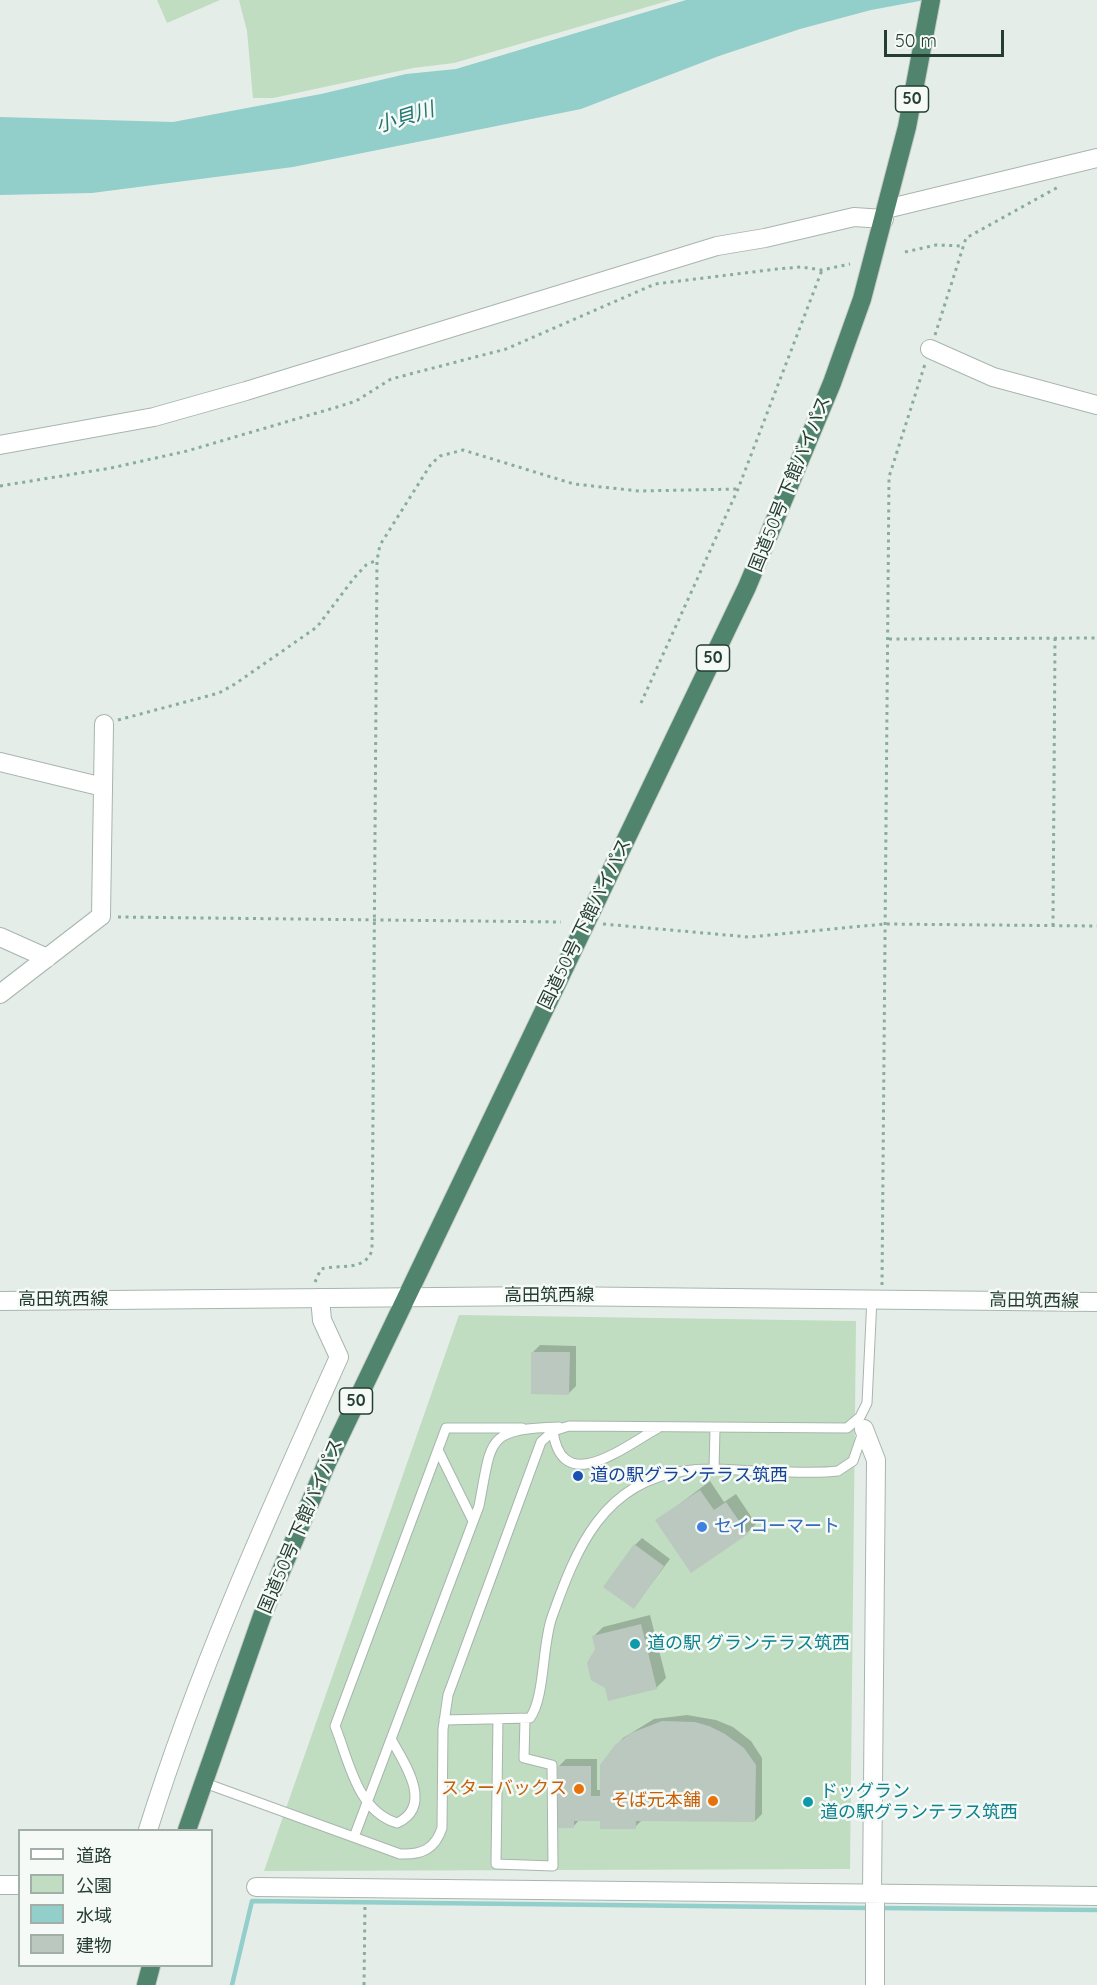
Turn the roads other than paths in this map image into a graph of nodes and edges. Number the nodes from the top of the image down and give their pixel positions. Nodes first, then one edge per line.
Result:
1 (931, 0) edge
2 (1097, 158) edge
3 (886, 208) junction
4 (930, 349) road end
5 (1097, 405) edge
6 (0, 445) edge
7 (104, 724) road end
8 (0, 762) edge
9 (103, 787) junction
10 (0, 937) edge
11 (47, 958) junction
12 (0, 994) edge
13 (317, 1298) junction
14 (405, 1298) junction
15 (877, 1298) junction
16 (0, 1301) edge
17 (1097, 1302) edge
18 (867, 1403) junction
19 (569, 1426) junction
20 (522, 1428) junction
21 (658, 1428) junction
22 (715, 1429) junction
23 (864, 1429) junction
24 (553, 1431) junction
25 (438, 1450) junction
26 (714, 1470) junction
27 (473, 1521) junction
28 (498, 1719) junction
29 (525, 1719) junction
30 (444, 1720) junction
31 (391, 1739) junction
32 (202, 1782) junction
33 (366, 1804) junction
34 (148, 1829) edge
35 (187, 1829) edge
36 (354, 1837) junction
37 (0, 1885) edge
38 (18, 1886) edge
39 (256, 1887) dead end
40 (1097, 1896) edge
41 (874, 1900) junction
42 (150, 1967) edge
43 (146, 1985) edge
44 (875, 1985) edge

1 - 3 highway, 国道50号 下館バイパス / 50
2 - 3 street
3 - 6 street
3 - 14 highway, 国道50号 下館バイパス / 50
4 - 5 street
7 - 9 street
8 - 9 street
9 - 11 street
10 - 11 street
11 - 12 street
13 - 14 street, 高田筑西線
13 - 16 street, 高田筑西線
13 - 34 street
14 - 15 street, 高田筑西線
14 - 32 highway, 国道50号 下館バイパス / 50
15 - 17 street, 高田筑西線
15 - 18 lane
18 - 22 lane
18 - 23 lane
19 - 20 lane
19 - 21 lane
19 - 24 lane
20 - 25 lane
20 - 27 lane
21 - 22 lane
21 - 24 lane
22 - 26 lane
23 - 26 lane
23 - 41 street
24 - 30 lane
25 - 27 lane
25 - 33 lane
26 - 29 lane
27 - 31 lane
28 - 29 lane
28 - 29 lane
28 - 30 lane
30 - 36 lane
31 - 33 lane
31 - 33 lane
32 - 35 highway, 国道50号 下館バイパス / 50
32 - 36 lane
33 - 36 lane
37 - 38 street
39 - 41 street
40 - 41 street
41 - 44 street
42 - 43 highway

